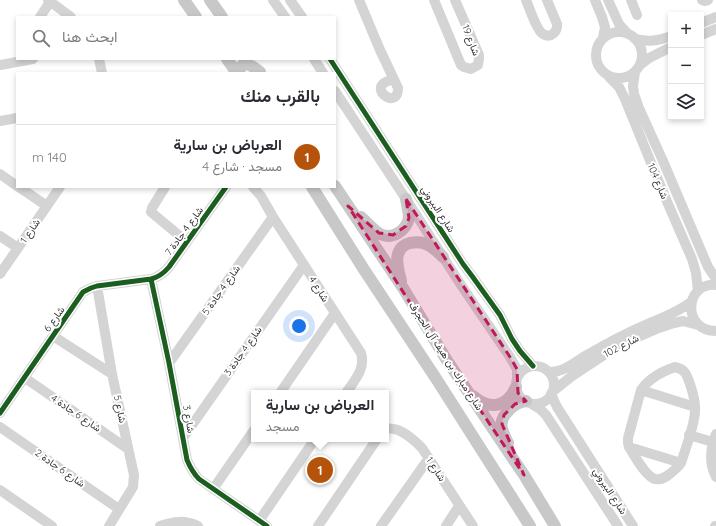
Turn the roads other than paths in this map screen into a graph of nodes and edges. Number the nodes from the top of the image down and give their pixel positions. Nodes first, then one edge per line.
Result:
1 (184, 0) edge
2 (210, 0) edge
3 (273, 0) edge
4 (290, 0) edge
5 (359, 0) edge
6 (434, 0) edge
7 (455, 0) edge
8 (526, 0) edge
9 (547, 0) edge
10 (595, 0) edge
11 (608, 0) edge
12 (631, 0) edge
13 (702, 0) edge
14 (708, 0) edge
15 (49, 1) edge
16 (637, 15) dead end
17 (41, 16) edge
18 (70, 16) edge
19 (195, 16) edge
20 (221, 16) edge
21 (284, 16) edge
22 (301, 16) edge
23 (716, 17) edge
24 (704, 22) edge
25 (716, 29) edge
26 (704, 34) edge
27 (632, 36) junction
28 (668, 37) edge
29 (603, 38) junction
30 (669, 48) edge
31 (16, 53) edge
32 (27, 60) edge
33 (100, 60) edge
34 (228, 60) edge
35 (252, 60) edge
36 (315, 60) edge
37 (332, 62) edge
38 (5, 64) edge
39 (638, 69) junction
40 (102, 72) edge
41 (237, 72) edge
42 (238, 72) edge
43 (260, 72) edge
44 (323, 72) edge
45 (330, 72) edge
46 (609, 76) junction
47 (393, 79) dead end
48 (340, 82) edge
49 (336, 93) edge
50 (16, 118) edge
51 (0, 121) edge
52 (0, 174) edge
53 (16, 185) edge
54 (21, 188) edge
55 (59, 188) edge
56 (164, 188) edge
57 (225, 188) edge
58 (254, 188) edge
59 (313, 188) edge
60 (336, 188) edge
61 (406, 199) junction
62 (47, 206) junction
63 (348, 206) junction
64 (273, 217) junction
65 (0, 237) edge
66 (187, 242) junction
67 (18, 248) junction
68 (444, 257) junction
69 (304, 265) junction
70 (0, 274) edge
71 (151, 279) junction
72 (716, 279) edge
73 (716, 285) edge
74 (97, 286) junction
75 (403, 288) junction
76 (698, 291) junction
77 (692, 301) junction
78 (334, 313) junction
79 (707, 328) edge
80 (53, 336) junction
81 (716, 338) edge
82 (446, 359) junction
83 (169, 363) junction
84 (533, 366) junction
85 (548, 372) junction
86 (112, 374) junction
87 (24, 378) junction
88 (517, 383) junction
89 (282, 390) edge
90 (348, 390) edge
91 (641, 390) junction
92 (552, 393) junction
93 (528, 402) junction
94 (695, 407) junction
95 (0, 414) edge
96 (0, 427) edge
97 (389, 428) edge
98 (251, 434) edge
99 (689, 435) junction
100 (183, 438) junction
101 (715, 438) edge
102 (313, 442) edge
103 (375, 442) edge
104 (629, 447) junction
105 (128, 449) junction
106 (585, 451) junction
107 (573, 457) junction
108 (429, 458) junction
109 (592, 461) junction
110 (681, 463) junction
111 (580, 468) junction
112 (524, 475) junction
113 (716, 477) edge
114 (213, 489) junction
115 (0, 490) edge
116 (459, 506) junction
117 (119, 509) junction
118 (263, 523) edge
119 (52, 526) edge
120 (108, 526) edge
121 (160, 526) edge
122 (198, 526) edge
123 (318, 526) edge
124 (381, 526) edge
125 (446, 526) edge
126 (473, 526) edge
127 (530, 526) edge
128 (555, 526) edge
129 (618, 526) edge
130 (633, 526) edge

1 - 19 main road
2 - 20 main road
3 - 21 street
4 - 22 street
5 - 47 street
6 - 7 street, شارع 19
8 - 9 street
10 - 29 street
11 - 27 street
12 - 16 street
13 - 14 street
15 - 17 street
15 - 18 street
23 - 24 street
25 - 26 street
27 - 28 street
27 - 29 street
27 - 39 street
29 - 46 street
30 - 39 street
31 - 38 street
32 - 38 street
33 - 40 street
34 - 41 main road
35 - 43 main road
36 - 44 street
37 - 45 street
37 - 48 street, شارع البيروني
39 - 46 street
39 - 72 street, شارع 104
42 - 43 main road
46 - 76 street, شارع 104
48 - 84 street, شارع البيروني
49 - 61 street
50 - 51 street
52 - 53 street
54 - 62 street
55 - 62 street, شارع 1
56 - 66 street
57 - 66 street, شارع 4 جادة 7
58 - 64 street, شارع 4
59 - 127 main road, شارع مبارك بن هيف آل الحجرف
60 - 63 main road, شارع مبارك بن هيف آل الحجرف
61 - 63 main road
61 - 68 street
62 - 67 street, شارع 1
63 - 75 main road, شارع مبارك بن هيف آل الحجرف
64 - 69 street, شارع 4
64 - 83 street, شارع 4 جادة 5
65 - 67 street
66 - 71 street, شارع 4 جادة 7
67 - 70 street, شارع 1
68 - 75 main road
68 - 88 street
69 - 78 street, شارع 4
69 - 100 street, شارع 4 جادة 3
71 - 74 street, شارع 6
71 - 83 street, شارع 3
73 - 76 street
74 - 80 street, شارع 6
74 - 86 street, شارع 5
75 - 82 main road, شارع مبارك بن هيف آل الحجرف
76 - 77 street
77 - 79 street
77 - 85 street, شارع 102
78 - 89 street
78 - 90 street, شارع 4
79 - 81 street
79 - 92 street, شارع 102
80 - 86 street
80 - 87 street, شارع 6
82 - 88 main road
82 - 112 main road, شارع مبارك بن هيف آل الحجرف
83 - 100 street, شارع 3
84 - 85 street
84 - 88 street
85 - 92 street
86 - 105 street, شارع 5
87 - 95 street, شارع 6
87 - 105 street, شارع 6 جادة 4
88 - 93 street
91 - 94 street
91 - 94 street
91 - 104 street
92 - 93 street
92 - 106 street, شارع البيروني
93 - 107 street, شارع البيروني
93 - 112 main road
94 - 99 street
96 - 117 street, شارع 6 جادة 2
97 - 108 street, شارع 1
98 - 114 street
99 - 101 street
99 - 110 street
100 - 114 street, شارع 3
101 - 113 street
102 - 118 street
103 - 123 street
104 - 110 street
104 - 110 street
105 - 117 street, شارع 5
106 - 107 street
106 - 109 street, شارع البيروني
107 - 111 street, شارع البيروني
108 - 116 street, شارع 1
108 - 124 street
109 - 111 street
109 - 130 street, شارع البيروني
111 - 129 street, شارع البيروني
112 - 128 main road, شارع مبارك بن هيف آل الحجرف
114 - 118 street, شارع 3
115 - 119 street
116 - 125 street
116 - 126 street, شارع 1
117 - 120 street, شارع 5
121 - 122 street

